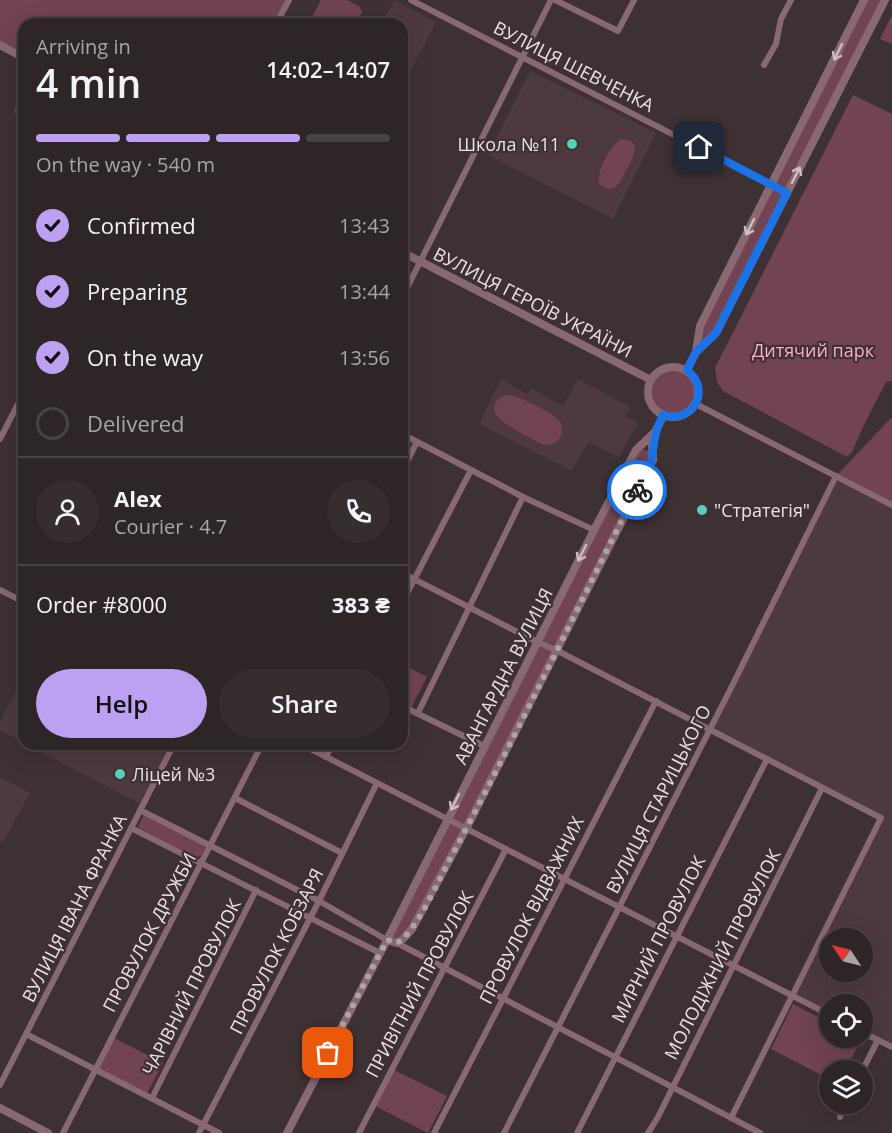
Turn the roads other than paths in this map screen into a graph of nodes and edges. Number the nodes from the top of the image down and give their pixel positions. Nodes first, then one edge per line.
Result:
1 (289, 0) edge
2 (411, 0) edge
3 (551, 0) edge
4 (555, 0) edge
5 (634, 0) edge
6 (791, 0) edge
7 (864, 0) edge
8 (885, 0) edge
9 (279, 18) edge
10 (0, 45) edge
11 (18, 55) edge
12 (522, 57) junction
13 (764, 65) dead end
14 (771, 186) junction
15 (787, 193) junction
16 (408, 255) edge
17 (421, 261) junction
18 (408, 286) edge
19 (696, 352) junction
20 (687, 370) junction
21 (651, 380) junction
22 (18, 404) edge
23 (696, 404) junction
24 (663, 415) junction
25 (655, 432) junction
26 (408, 437) edge
27 (0, 439) edge
28 (417, 442) junction
29 (408, 459) edge
30 (471, 470) junction
31 (836, 476) junction
32 (523, 497) junction
33 (892, 505) edge
34 (594, 530) junction
35 (408, 576) edge
36 (414, 579) junction
37 (0, 590) edge
38 (408, 591) edge
39 (18, 599) edge
40 (470, 606) junction
41 (537, 642) junction
42 (556, 650) junction
43 (656, 701) junction
44 (408, 709) edge
45 (418, 713) junction
46 (710, 730) junction
47 (484, 746) junction
48 (171, 750) edge
49 (259, 750) edge
50 (313, 750) edge
51 (329, 750) edge
52 (326, 757) junction
53 (767, 759) junction
54 (377, 783) junction
55 (822, 788) junction
56 (235, 798) junction
57 (140, 810) junction
58 (447, 819) junction
59 (131, 828) junction
60 (466, 829) junction
61 (211, 846) junction
62 (506, 849) junction
63 (342, 853) junction
64 (202, 863) junction
65 (564, 879) junction
66 (256, 890) junction
67 (319, 901) junction
68 (620, 907) junction
69 (310, 916) junction
70 (676, 936) junction
71 (387, 940) junction
72 (397, 943) junction
73 (380, 953) junction
74 (734, 966) junction
75 (444, 969) junction
76 (792, 996) junction
77 (502, 999) junction
78 (819, 1010) edge
79 (558, 1028) junction
80 (26, 1034) junction
81 (873, 1038) edge
82 (878, 1040) junction
83 (892, 1047) edge
84 (614, 1058) junction
85 (868, 1060) edge
86 (94, 1070) junction
87 (0, 1085) edge
88 (672, 1088) junction
89 (152, 1098) junction
90 (0, 1108) edge
91 (841, 1114) edge
92 (840, 1117) dead end
93 (731, 1118) junction
94 (204, 1125) junction
95 (48, 1133) edge
96 (63, 1133) edge
97 (200, 1133) edge
98 (219, 1133) edge
99 (287, 1133) edge
100 (358, 1133) edge
101 (434, 1133) edge
102 (504, 1133) edge
103 (577, 1133) edge
104 (648, 1133) edge
105 (760, 1133) edge

1 - 9 street
2 - 12 street, ВУЛИЦЯ ШЕВЧЕНКА
3 - 12 street
4 - 5 street
6 - 13 street
7 -> 14 street
15 -> 8 street
10 - 11 street
12 - 14 street, ВУЛИЦЯ ШЕВЧЕНКА
12 - 17 street
14 - 15 street, ВУЛИЦЯ ШЕВЧЕНКА
14 -> 19 street
15 - 19 street
16 - 17 street, ВУЛИЦЯ ГЕРОЇВ УКРАЇНИ
17 - 18 street
17 - 21 street, ВУЛИЦЯ ГЕРОЇВ УКРАЇНИ
19 - 20 street
20 - 21 street
20 - 23 street
21 - 24 street
22 - 27 street
23 - 24 street
23 - 31 street
24 - 25 street, АВАНГАРДНА ВУЛИЦЯ
25 - 34 street, АВАНГАРДНА ВУЛИЦЯ
25 - 42 street, АВАНГАРДНА ВУЛИЦЯ
26 - 28 street
28 - 29 street
28 - 30 street
30 - 32 street
30 - 36 street
31 - 33 street
31 - 46 street, ВУЛИЦЯ СТАРИЦЬКОГО
32 - 34 street
32 - 40 street
34 -> 41 street, АВАНГАРДНА ВУЛИЦЯ
35 - 36 street
36 - 38 street
36 - 40 street
37 - 39 street
40 - 41 street
40 - 45 street
41 - 42 street
41 - 47 street, АВАНГАРДНА ВУЛИЦЯ
42 - 43 street
42 - 60 street, АВАНГАРДНА ВУЛИЦЯ
43 - 46 street
43 - 65 street, ПРОВУЛОК ВІДВАЖНИХ
44 - 45 street
45 - 47 street
46 - 53 street
46 - 68 street, ВУЛИЦЯ СТАРИЦЬКОГО
47 -> 58 street, АВАНГАРДНА ВУЛИЦЯ
48 - 57 street, ВУЛИЦЯ ІВАНА ФРАНКА
49 - 56 street, ПРОВУЛОК ДРУЖБИ
50 - 52 street
51 - 52 street
52 - 54 street
53 - 55 street
53 - 70 street, МИРНИЙ ПРОВУЛОК
54 - 58 street
54 - 63 street, ПРОВУЛОК КОБЗАРЯ
55 - 74 street, МОЛОДІЖНИЙ ПРОВУЛОК
55 - 76 street
56 - 61 street, ПРОВУЛОК ДРУЖБИ
56 - 63 street
57 - 59 street, ВУЛИЦЯ ІВАНА ФРАНКА
57 - 61 street
58 - 60 street
58 - 71 street, АВАНГАРДНА ВУЛИЦЯ
59 - 64 street
59 - 80 street, ВУЛИЦЯ ІВАНА ФРАНКА
60 - 62 street
60 - 72 street, АВАНГАРДНА ВУЛИЦЯ
61 - 64 street, ПРОВУЛОК ДРУЖБИ
61 - 67 street
62 - 65 street
62 - 75 street, ПРИВІТНИЙ ПРОВУЛОК
63 - 67 street, ПРОВУЛОК КОБЗАРЯ
64 - 66 street
64 - 86 street, ПРОВУЛОК ДРУЖБИ
65 - 68 street
65 - 77 street, ПРОВУЛОК ВІДВАЖНИХ
66 - 69 street
66 - 89 street, ЧАРІВНИЙ ПРОВУЛОК
67 - 69 street, ПРОВУЛОК КОБЗАРЯ
67 - 71 street
68 - 70 street
68 - 79 street, ВУЛИЦЯ СТАРИЦЬКОГО
69 - 73 street
69 - 94 street, ПРОВУЛОК КОБЗАРЯ
70 - 74 street
70 - 84 street, МИРНИЙ ПРОВУЛОК
71 - 72 street
71 - 73 street, АВАНГАРДНА ВУЛИЦЯ
72 - 75 street
73 - 99 street, АВАНГАРДНА ВУЛИЦЯ
74 - 76 street
74 - 88 street, МОЛОДІЖНИЙ ПРОВУЛОК
75 - 77 street
75 - 100 street, ПРИВІТНИЙ ПРОВУЛОК
76 - 78 street
76 - 93 street
77 - 79 street
77 - 101 street, ПРОВУЛОК ВІДВАЖНИХ
79 - 84 street
79 - 102 street, ВУЛИЦЯ СТАРИЦЬКОГО
80 - 86 street
80 - 87 street, ВУЛИЦЯ ІВАНА ФРАНКА
81 - 82 street
82 - 83 street
82 - 85 street
84 - 88 street
84 - 103 street, МИРНИЙ ПРОВУЛОК
86 - 89 street
86 - 96 street, ПРОВУЛОК ДРУЖБИ
88 - 93 street
88 - 104 street, МОЛОДІЖНИЙ ПРОВУЛОК
89 - 94 street
90 - 95 street
91 - 92 street
93 - 105 street
94 - 97 street, ПРОВУЛОК КОБЗАРЯ
94 - 98 street

